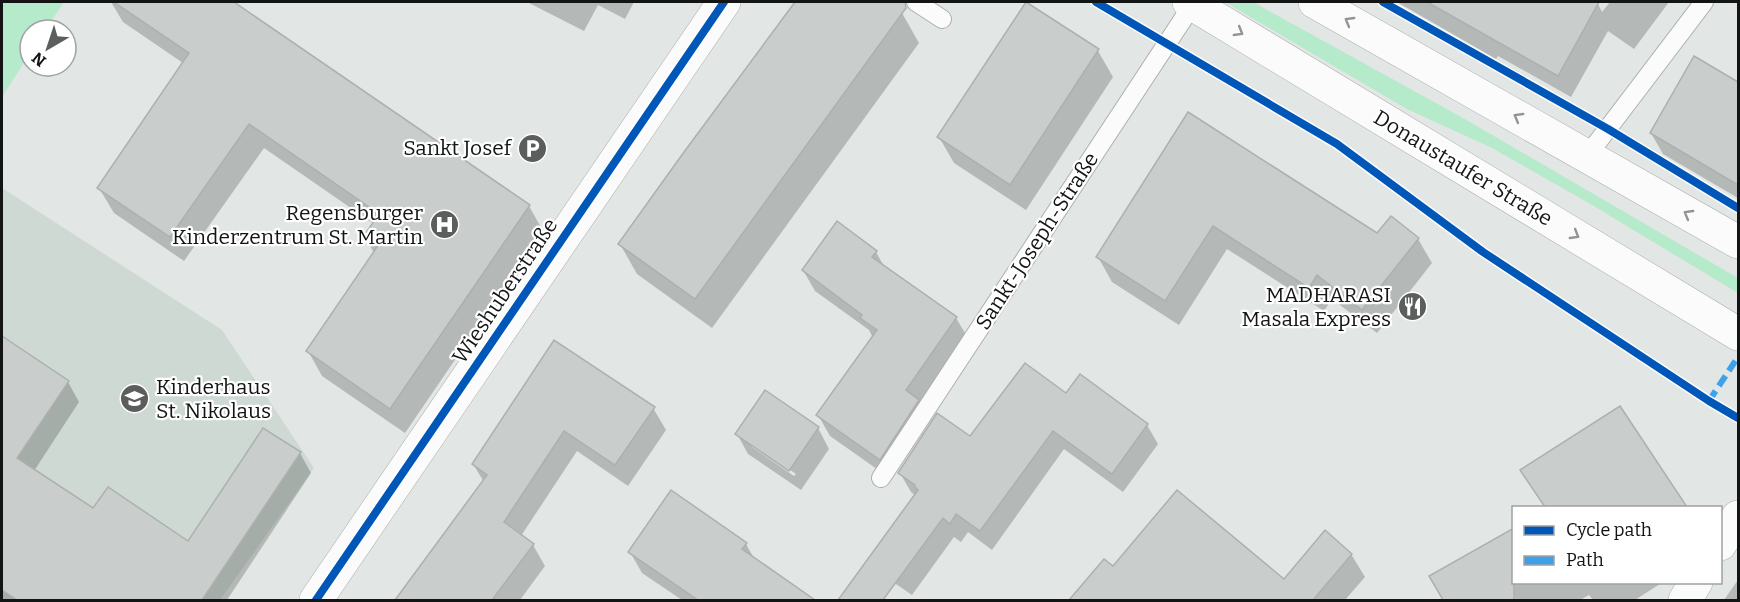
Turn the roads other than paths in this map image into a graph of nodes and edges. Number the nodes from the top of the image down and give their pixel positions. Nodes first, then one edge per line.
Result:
1 (724, 2) edge
2 (916, 2) edge
3 (1315, 2) edge
4 (1704, 2) edge
5 (1191, 3) edge
6 (942, 19) dead end
7 (1587, 156) junction
8 (1738, 243) edge
9 (1738, 334) edge
10 (881, 478) dead end
11 (1738, 517) edge
12 (1722, 541) edge
13 (1695, 584) edge
14 (316, 600) edge
15 (1685, 600) edge

1 - 14 street, Wieshuberstraße
2 - 6 lane
7 -> 3 street
4 - 7 lane
5 -> 9 street, Donaustaufer Straße
5 - 10 lane, Sankt-Joseph-Straße
8 -> 7 street
11 - 12 street
13 - 15 street

